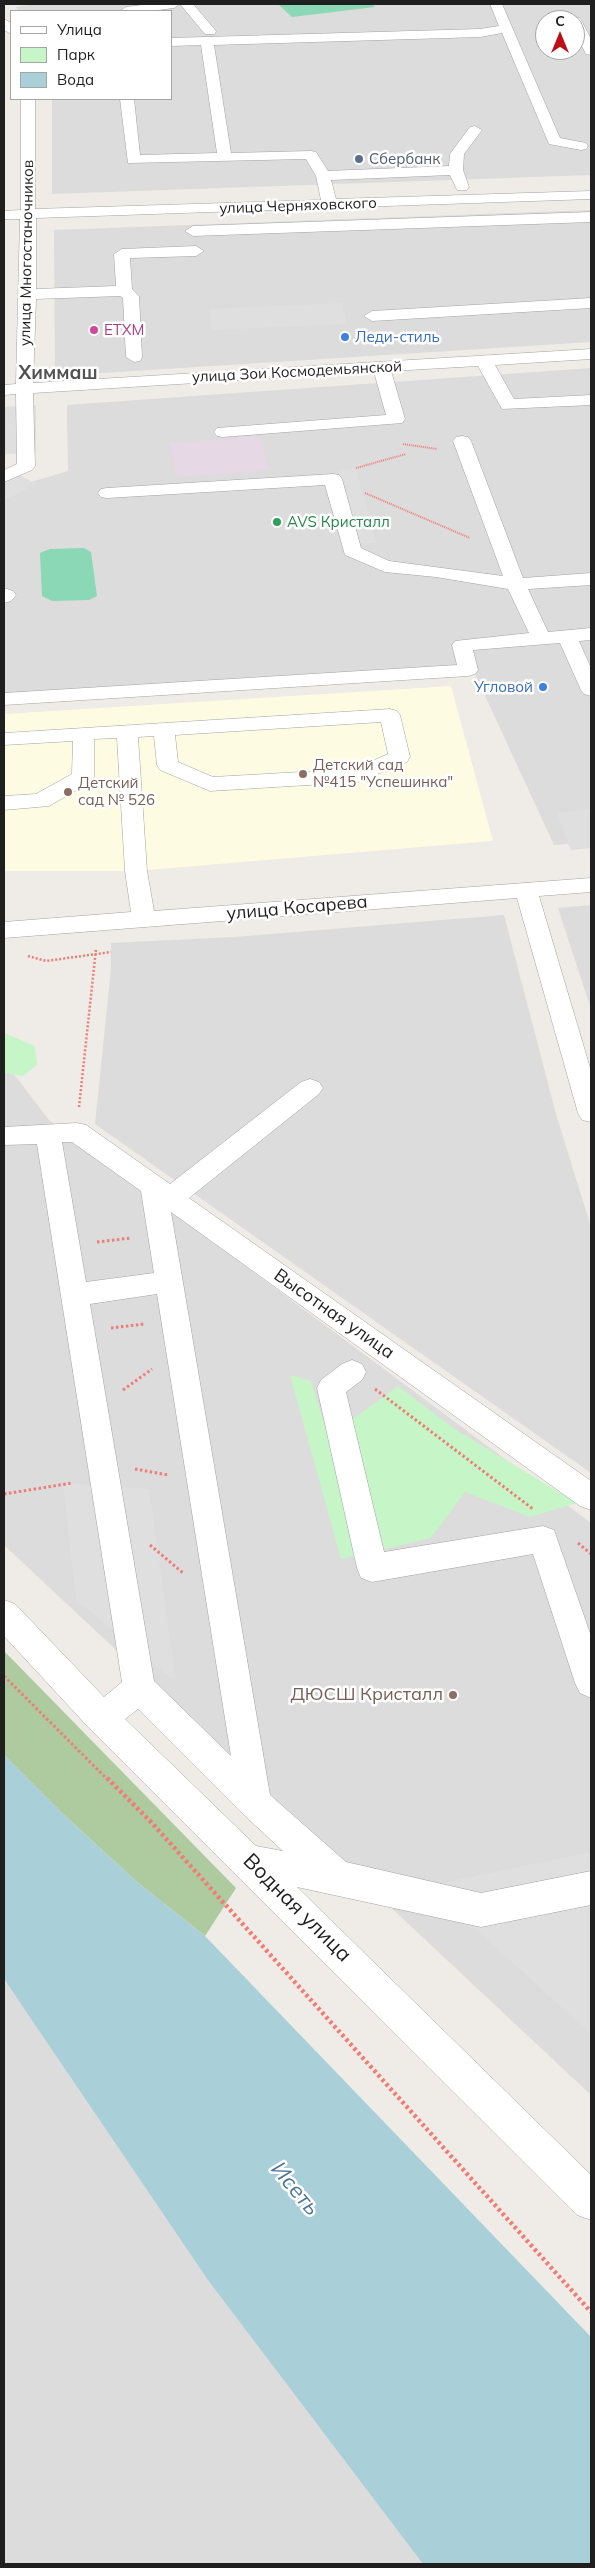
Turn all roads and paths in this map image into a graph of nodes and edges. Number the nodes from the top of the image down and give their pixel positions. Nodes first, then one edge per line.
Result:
1 (174, 4) edge
2 (186, 4) edge
3 (496, 4) edge
4 (133, 10) edge
5 (507, 28) junction
6 (209, 36) junction
7 (585, 40) edge
8 (172, 42) edge
9 (591, 51) edge
10 (28, 100) edge
11 (127, 100) edge
12 (475, 130) dead end
13 (586, 145) edge
14 (225, 158) junction
15 (588, 159) dead end
16 (456, 170) junction
17 (323, 176) junction
18 (591, 195) edge
19 (468, 200) junction
20 (330, 204) junction
21 (28, 214) junction
22 (4, 215) edge
23 (591, 217) edge
24 (193, 231) dead end
25 (196, 251) dead end
26 (124, 291) junction
27 (28, 294) junction
28 (591, 303) edge
29 (372, 316) dead end
30 (591, 354) edge
31 (134, 357) dead end
32 (484, 361) junction
33 (381, 367) junction
34 (24, 389) junction
35 (4, 390) edge
36 (591, 400) edge
37 (223, 432) dead end
38 (462, 442) dead end
39 (406, 454) dead end
40 (4, 477) edge
41 (333, 479) junction
42 (107, 493) dead end
43 (504, 553) junction
44 (385, 566) junction
45 (362, 568) dead end
46 (591, 579) edge
47 (516, 584) junction
48 (591, 634) edge
49 (568, 636) junction
50 (541, 638) junction
51 (591, 690) edge
52 (4, 699) edge
53 (164, 729) junction
54 (127, 731) junction
55 (84, 734) junction
56 (4, 739) edge
57 (4, 803) edge
58 (591, 885) edge
59 (526, 890) junction
60 (144, 920) junction
61 (98, 923) junction
62 (4, 930) edge
63 (585, 1067) edge
64 (310, 1088) dead end
65 (591, 1113) edge
66 (77, 1132) junction
67 (48, 1133) junction
68 (4, 1136) edge
69 (162, 1192) junction
70 (161, 1235) junction
71 (66, 1245) junction
72 (169, 1282) junction
73 (74, 1295) junction
74 (80, 1332) junction
75 (178, 1335) junction
76 (352, 1372) joint
77 (94, 1411) junction
78 (103, 1470) junction
79 (202, 1480) junction
80 (4, 1494) edge
81 (591, 1496) edge
82 (110, 1512) junction
83 (537, 1513) dead end
84 (576, 1542) dead end
85 (591, 1554) edge
86 (223, 1605) junction
87 (4, 1614) edge
88 (4, 1676) edge
89 (591, 1683) edge
90 (138, 1688) junction
91 (102, 1718) junction
92 (256, 1803) junction
93 (250, 1862) junction
94 (337, 1877) junction
95 (591, 1888) edge
96 (591, 2201) edge
97 (591, 2312) edge

1 - 4 street
2 - 6 street
3 - 5 street
5 - 6 street
5 - 13 street
6 - 8 street
6 - 14 street
7 - 9 street
10 - 21 street, улица Многостаночников
11 - 14 street
12 - 16 street
13 - 15 street
14 - 17 street
16 - 17 street
16 - 19 street
17 - 20 street
18 - 19 street, улица Черняховского
19 - 20 street, улица Черняховского
20 - 21 street, улица Черняховского
21 - 22 street, улица Черняховского
21 - 27 street, улица Многостаночников
23 - 24 street
25 - 26 street
26 - 27 street
26 - 31 street
27 - 34 street, улица Многостаночников
28 - 29 street
30 - 32 street, улица Зои Космодемьянской
32 - 33 street, улица Зои Космодемьянской
32 - 36 street
33 - 34 street, улица Зои Космодемьянской
33 - 37 street
34 - 35 street, улица Зои Космодемьянской
34 - 40 street, улица Многостаночников
38 - 43 street
39 - 41 path
41 - 42 street
41 - 43 path
41 - 44 street
43 - 47 street
44 - 45 street
44 - 47 street
46 - 47 street
47 - 50 street
48 - 49 street
49 - 50 street
49 - 51 street
50 - 52 street
53 - 53 street
53 - 54 street
54 - 55 street
54 - 60 street
55 - 56 street
55 - 57 street
58 - 59 street, улица Косарева
59 - 60 street, улица Косарева
59 - 63 street
60 - 61 street, улица Косарева
61 - 62 street, улица Косарева
61 - 66 path
63 - 65 street
64 - 69 street
66 - 67 street
66 - 69 street, Высотная улица
67 - 68 street
67 - 71 street
69 - 70 street
69 - 81 street, Высотная улица
70 - 71 path
70 - 72 street
71 - 73 street
72 - 73 street
72 - 75 street
73 - 74 street
74 - 75 path
74 - 77 street
75 - 77 path
75 - 79 street
76 - 83 path
76 - 89 street
77 - 78 street
78 - 79 path
78 - 80 path
78 - 82 street
79 - 86 street
82 - 86 path
82 - 90 street
84 - 85 path
86 - 92 street
87 - 91 street, Водная улица
88 - 97 path
90 - 91 street
90 - 92 street
91 - 93 street, Водная улица
92 - 94 street
93 - 94 street
93 - 96 street, Водная улица
94 - 95 street

